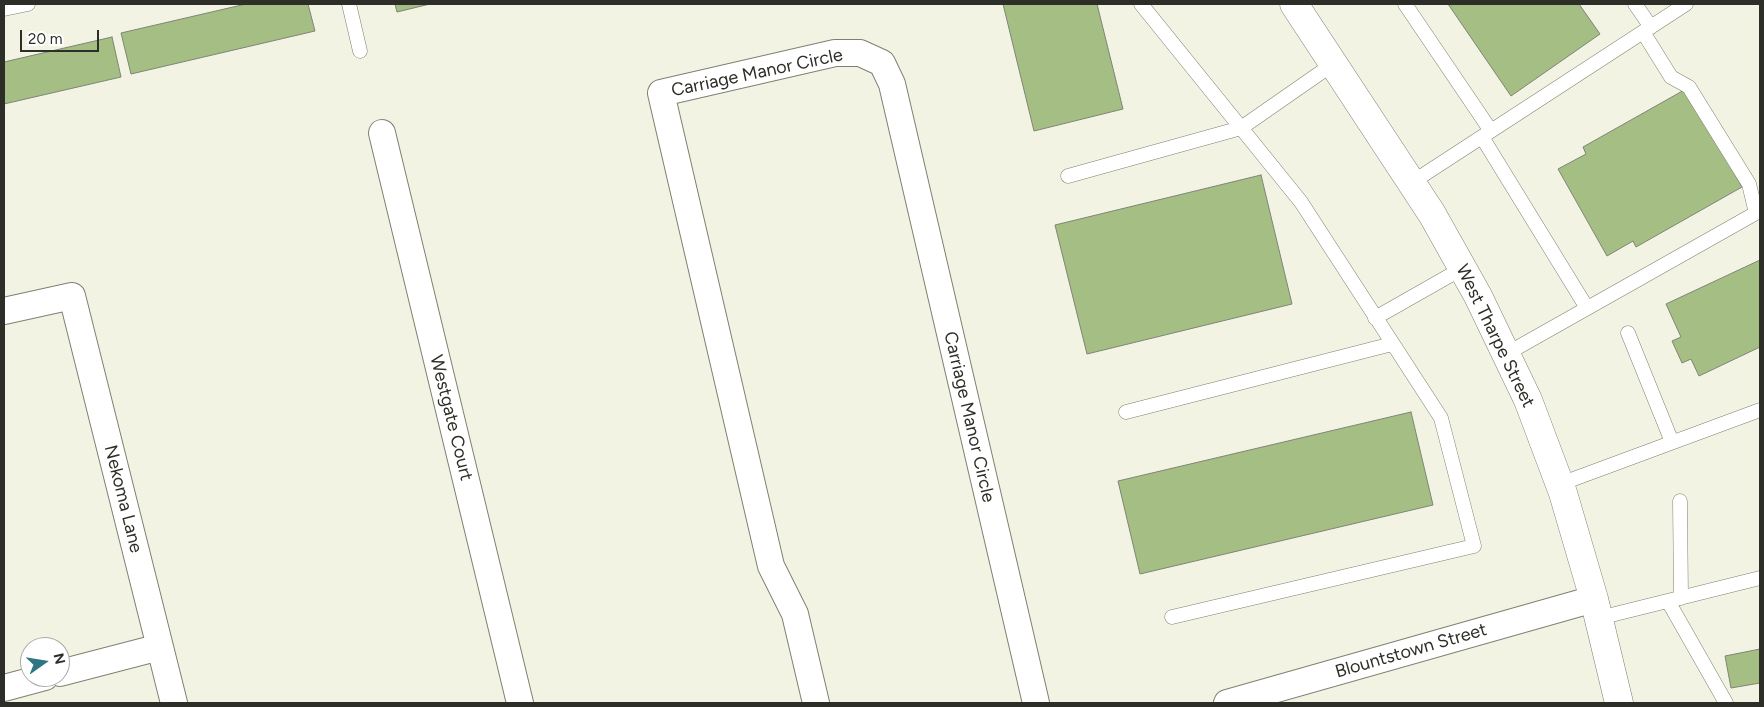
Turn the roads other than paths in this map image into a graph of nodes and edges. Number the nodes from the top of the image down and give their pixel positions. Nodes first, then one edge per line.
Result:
1 (28, 4) edge
2 (349, 4) edge
3 (1141, 4) edge
4 (1294, 4) edge
5 (1405, 4) edge
6 (1635, 4) edge
7 (1686, 4) edge
8 (4, 9) edge
9 (1647, 30) junction
10 (360, 51) dead end
11 (1334, 64) junction
12 (1241, 128) junction
13 (382, 133) dead end
14 (1486, 134) junction
15 (1068, 176) dead end
16 (1411, 183) junction
17 (1463, 268) junction
18 (1588, 308) junction
19 (4, 311) edge
20 (1375, 318) junction
21 (1628, 333) dead end
22 (1392, 344) junction
23 (1506, 354) junction
24 (1760, 410) edge
25 (1126, 412) dead end
26 (1672, 442) junction
27 (1560, 484) junction
28 (1680, 501) dead end
29 (1760, 578) edge
30 (1675, 599) junction
31 (1597, 608) junction
32 (1172, 616) dead end
33 (160, 647) junction
34 (70, 670) edge
35 (20, 684) edge
36 (4, 688) edge
37 (174, 703) edge
38 (520, 703) edge
39 (816, 703) edge
40 (1036, 703) edge
41 (1227, 703) edge
42 (1619, 703) edge
43 (1726, 703) edge

1 - 8 lane
2 - 10 lane
3 - 12 lane
4 - 11 main road, West Tharpe Street
5 - 14 lane
6 - 9 lane
7 - 9 lane
9 - 14 lane
9 - 18 lane
11 - 12 lane
11 - 16 main road, West Tharpe Street
12 - 15 lane
12 - 20 lane
13 - 38 street, Westgate Court
14 - 16 lane
14 - 18 lane
16 - 17 main road, West Tharpe Street
17 - 20 lane
17 - 23 main road, West Tharpe Street
18 - 23 lane
19 - 33 street, Nekoma Lane
20 - 22 lane
21 - 26 lane
22 - 25 lane
22 - 32 lane
23 - 27 main road, West Tharpe Street
24 - 26 lane
26 - 27 lane
27 - 31 main road, West Tharpe Street
28 - 30 lane
29 - 30 lane
30 - 31 lane
30 - 43 lane
31 - 41 street, Blountstown Street
31 - 42 main road, West Tharpe Street
33 - 34 street
33 - 37 street, Nekoma Lane
35 - 36 street
39 - 40 street, Carriage Manor Circle

